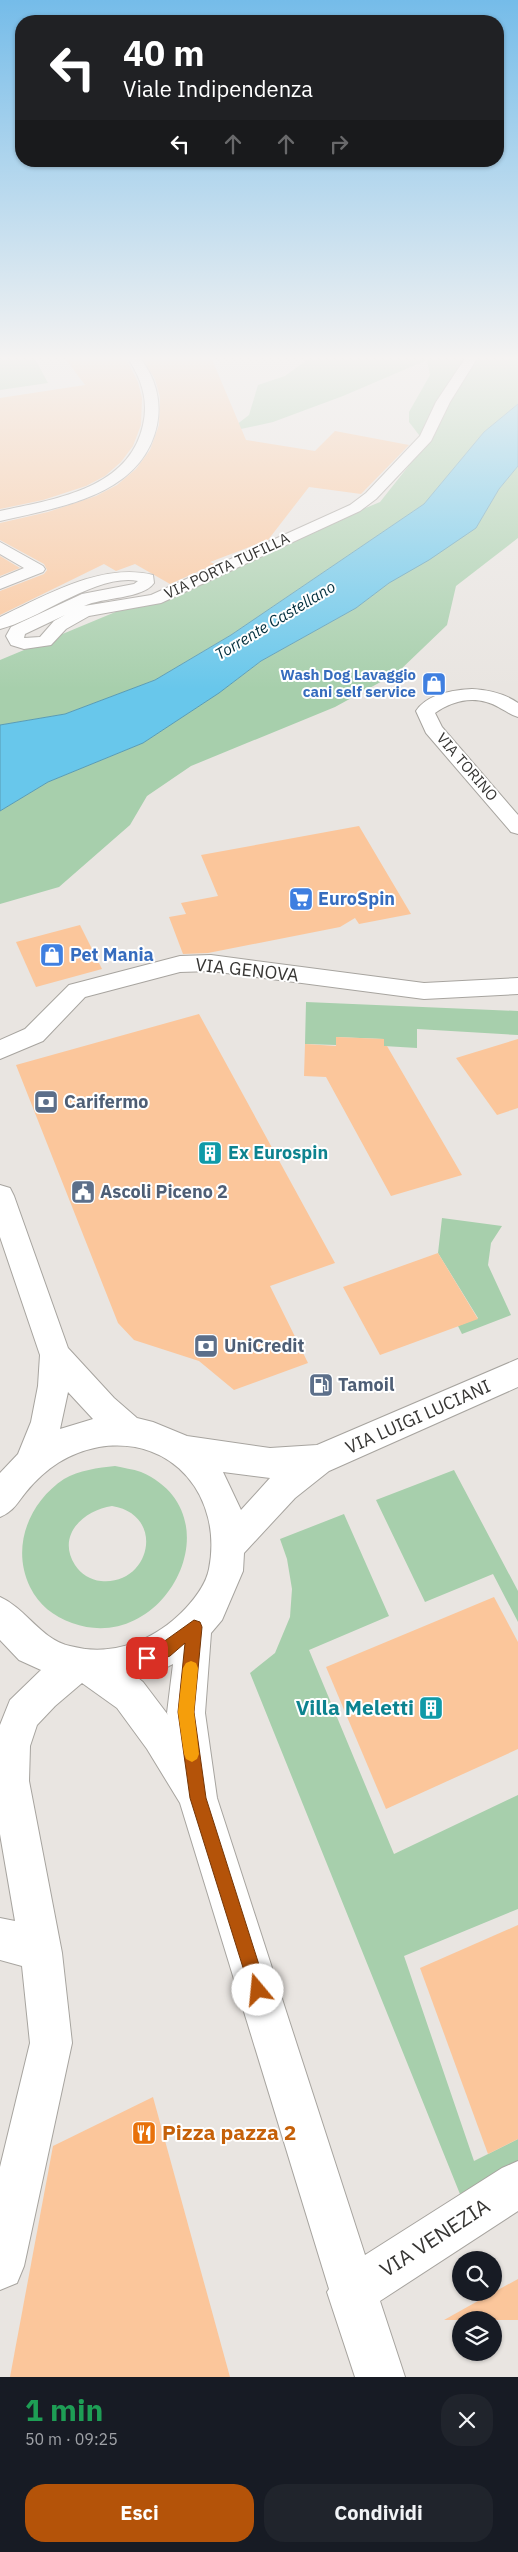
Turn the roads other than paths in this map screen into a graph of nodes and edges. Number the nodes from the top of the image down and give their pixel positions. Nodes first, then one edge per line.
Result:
1 (128, 468) edge
2 (398, 468) edge
3 (0, 516) edge
4 (0, 547) edge
5 (0, 584) edge
6 (0, 624) edge
7 (514, 702) edge
8 (518, 828) edge
9 (518, 986) edge
10 (0, 1050) edge
11 (0, 1196) edge
12 (55, 1354) junction
13 (518, 1373) edge
14 (129, 1431) junction
15 (184, 1451) junction
16 (318, 1460) junction
17 (32, 1461) junction
18 (0, 1501) edge
19 (230, 1543) junction
20 (194, 1627) junction
21 (2, 1628) edge
22 (83, 1668) junction
23 (198, 1798) junction
24 (0, 1938) edge
25 (41, 1953) junction
26 (518, 2184) edge
27 (0, 2266) edge
28 (351, 2292) junction
29 (380, 2377) edge

1 - 3 street
2 - 6 street, VIA PORTA TUFILLA
4 - 5 street
7 - 8 street, VIA TORINO
9 - 10 street, VIA GENOVA
11 - 12 street
12 - 14 street
12 - 17 street
13 - 16 street, VIA LUIGI LUCIANI
14 - 15 street
14 - 17 street
15 - 16 street, VIA LUIGI LUCIANI
15 - 19 street
16 - 19 street, VIA LUIGI LUCIANI
17 - 18 street
19 - 20 street
20 - 22 street
20 - 23 street
21 - 22 street
22 - 23 street
22 - 25 street
23 - 28 street
24 - 25 street
25 - 27 street
26 - 28 street, VIA VENEZIA
28 - 29 street

